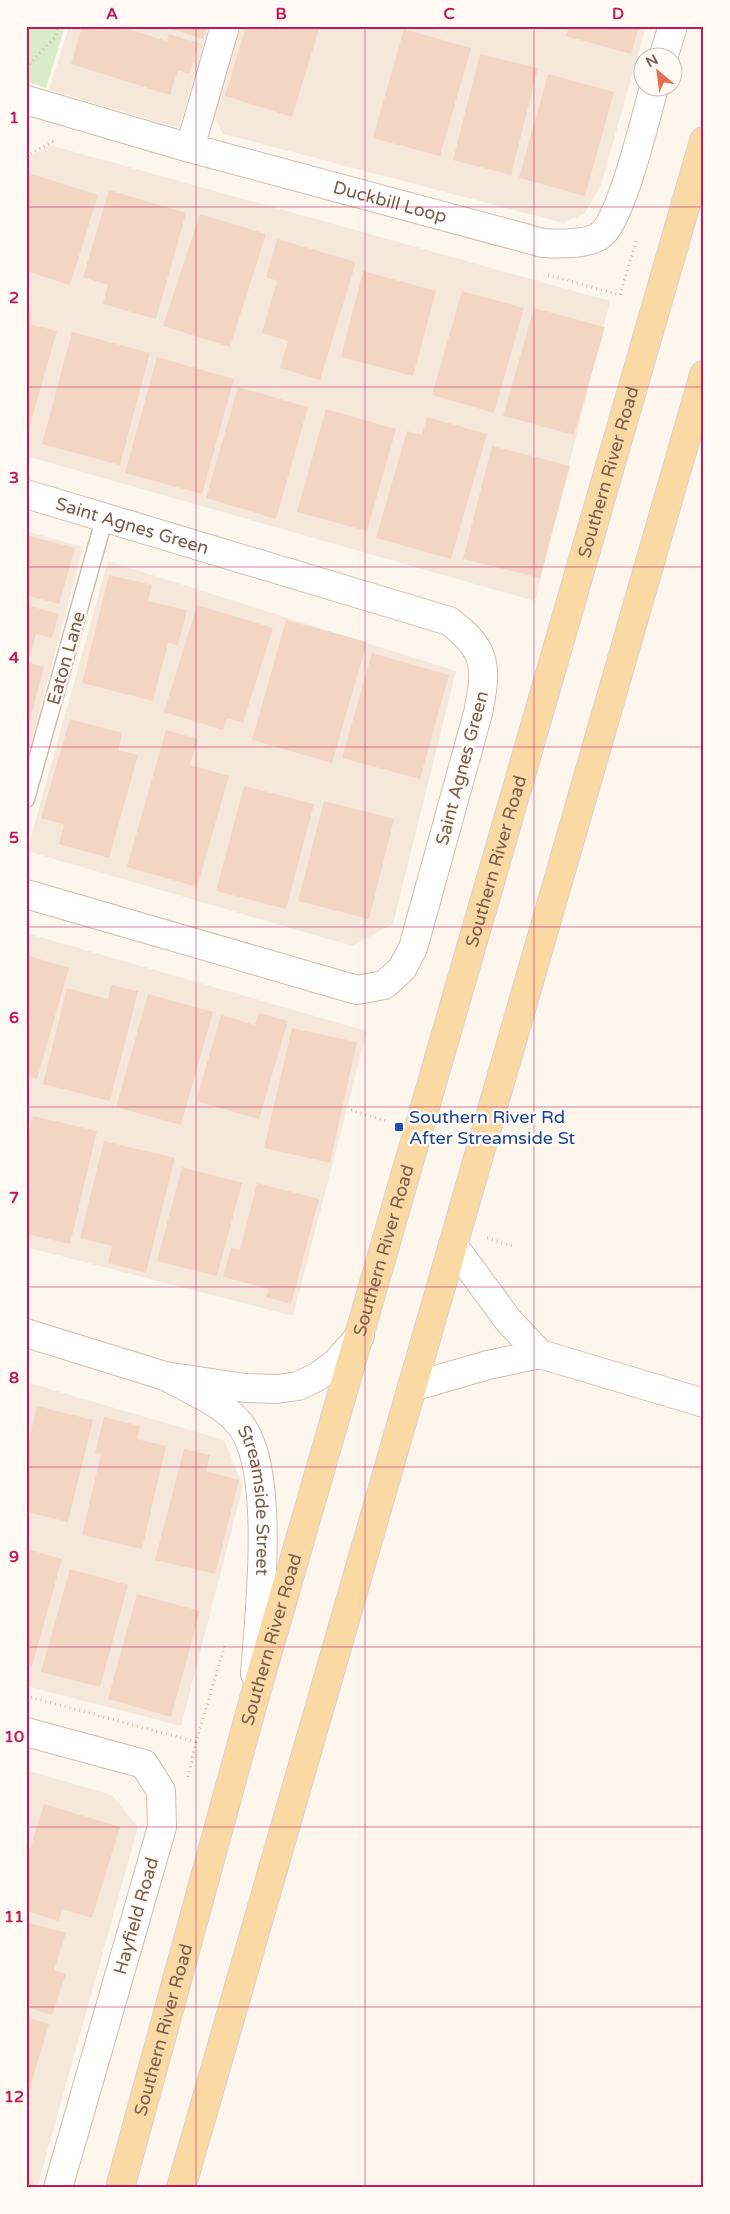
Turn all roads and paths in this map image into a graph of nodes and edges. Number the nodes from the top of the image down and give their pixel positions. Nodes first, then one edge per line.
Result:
1 (58, 26) edge
2 (225, 26) edge
3 (673, 26) edge
4 (666, 48) edge
5 (26, 68) edge
6 (651, 98) edge
7 (26, 100) edge
8 (704, 142) edge
9 (190, 148) junction
10 (704, 375) edge
11 (26, 494) edge
12 (105, 516) junction
13 (26, 799) edge
14 (26, 894) edge
15 (453, 1245) junction
16 (26, 1334) edge
17 (360, 1336) junction
18 (540, 1354) junction
19 (165, 1376) junction
20 (412, 1387) junction
21 (704, 1403) edge
22 (26, 1696) edge
23 (254, 1699) junction
24 (26, 1732) edge
25 (196, 1742) dead end
26 (58, 2188) edge
27 (120, 2188) edge
28 (181, 2188) edge

1 - 5 path
2 - 9 street
3 - 4 street
6 - 9 street, Duckbill Loop
7 - 9 street, Duckbill Loop
8 - 17 main road, Southern River Road
10 - 15 main road
11 - 12 street, Saint Agnes Green
12 - 13 lane, Eaton Lane
12 - 14 street, Saint Agnes Green
15 - 18 street
15 - 20 main road
16 - 19 street, Streamside Street
17 - 19 street, Streamside Street
17 - 23 main road, Southern River Road
18 - 20 street
18 - 21 street
19 - 23 street, Streamside Street
20 - 28 main road
22 - 25 path
23 - 27 main road, Southern River Road
24 - 26 street, Hayfield Road

